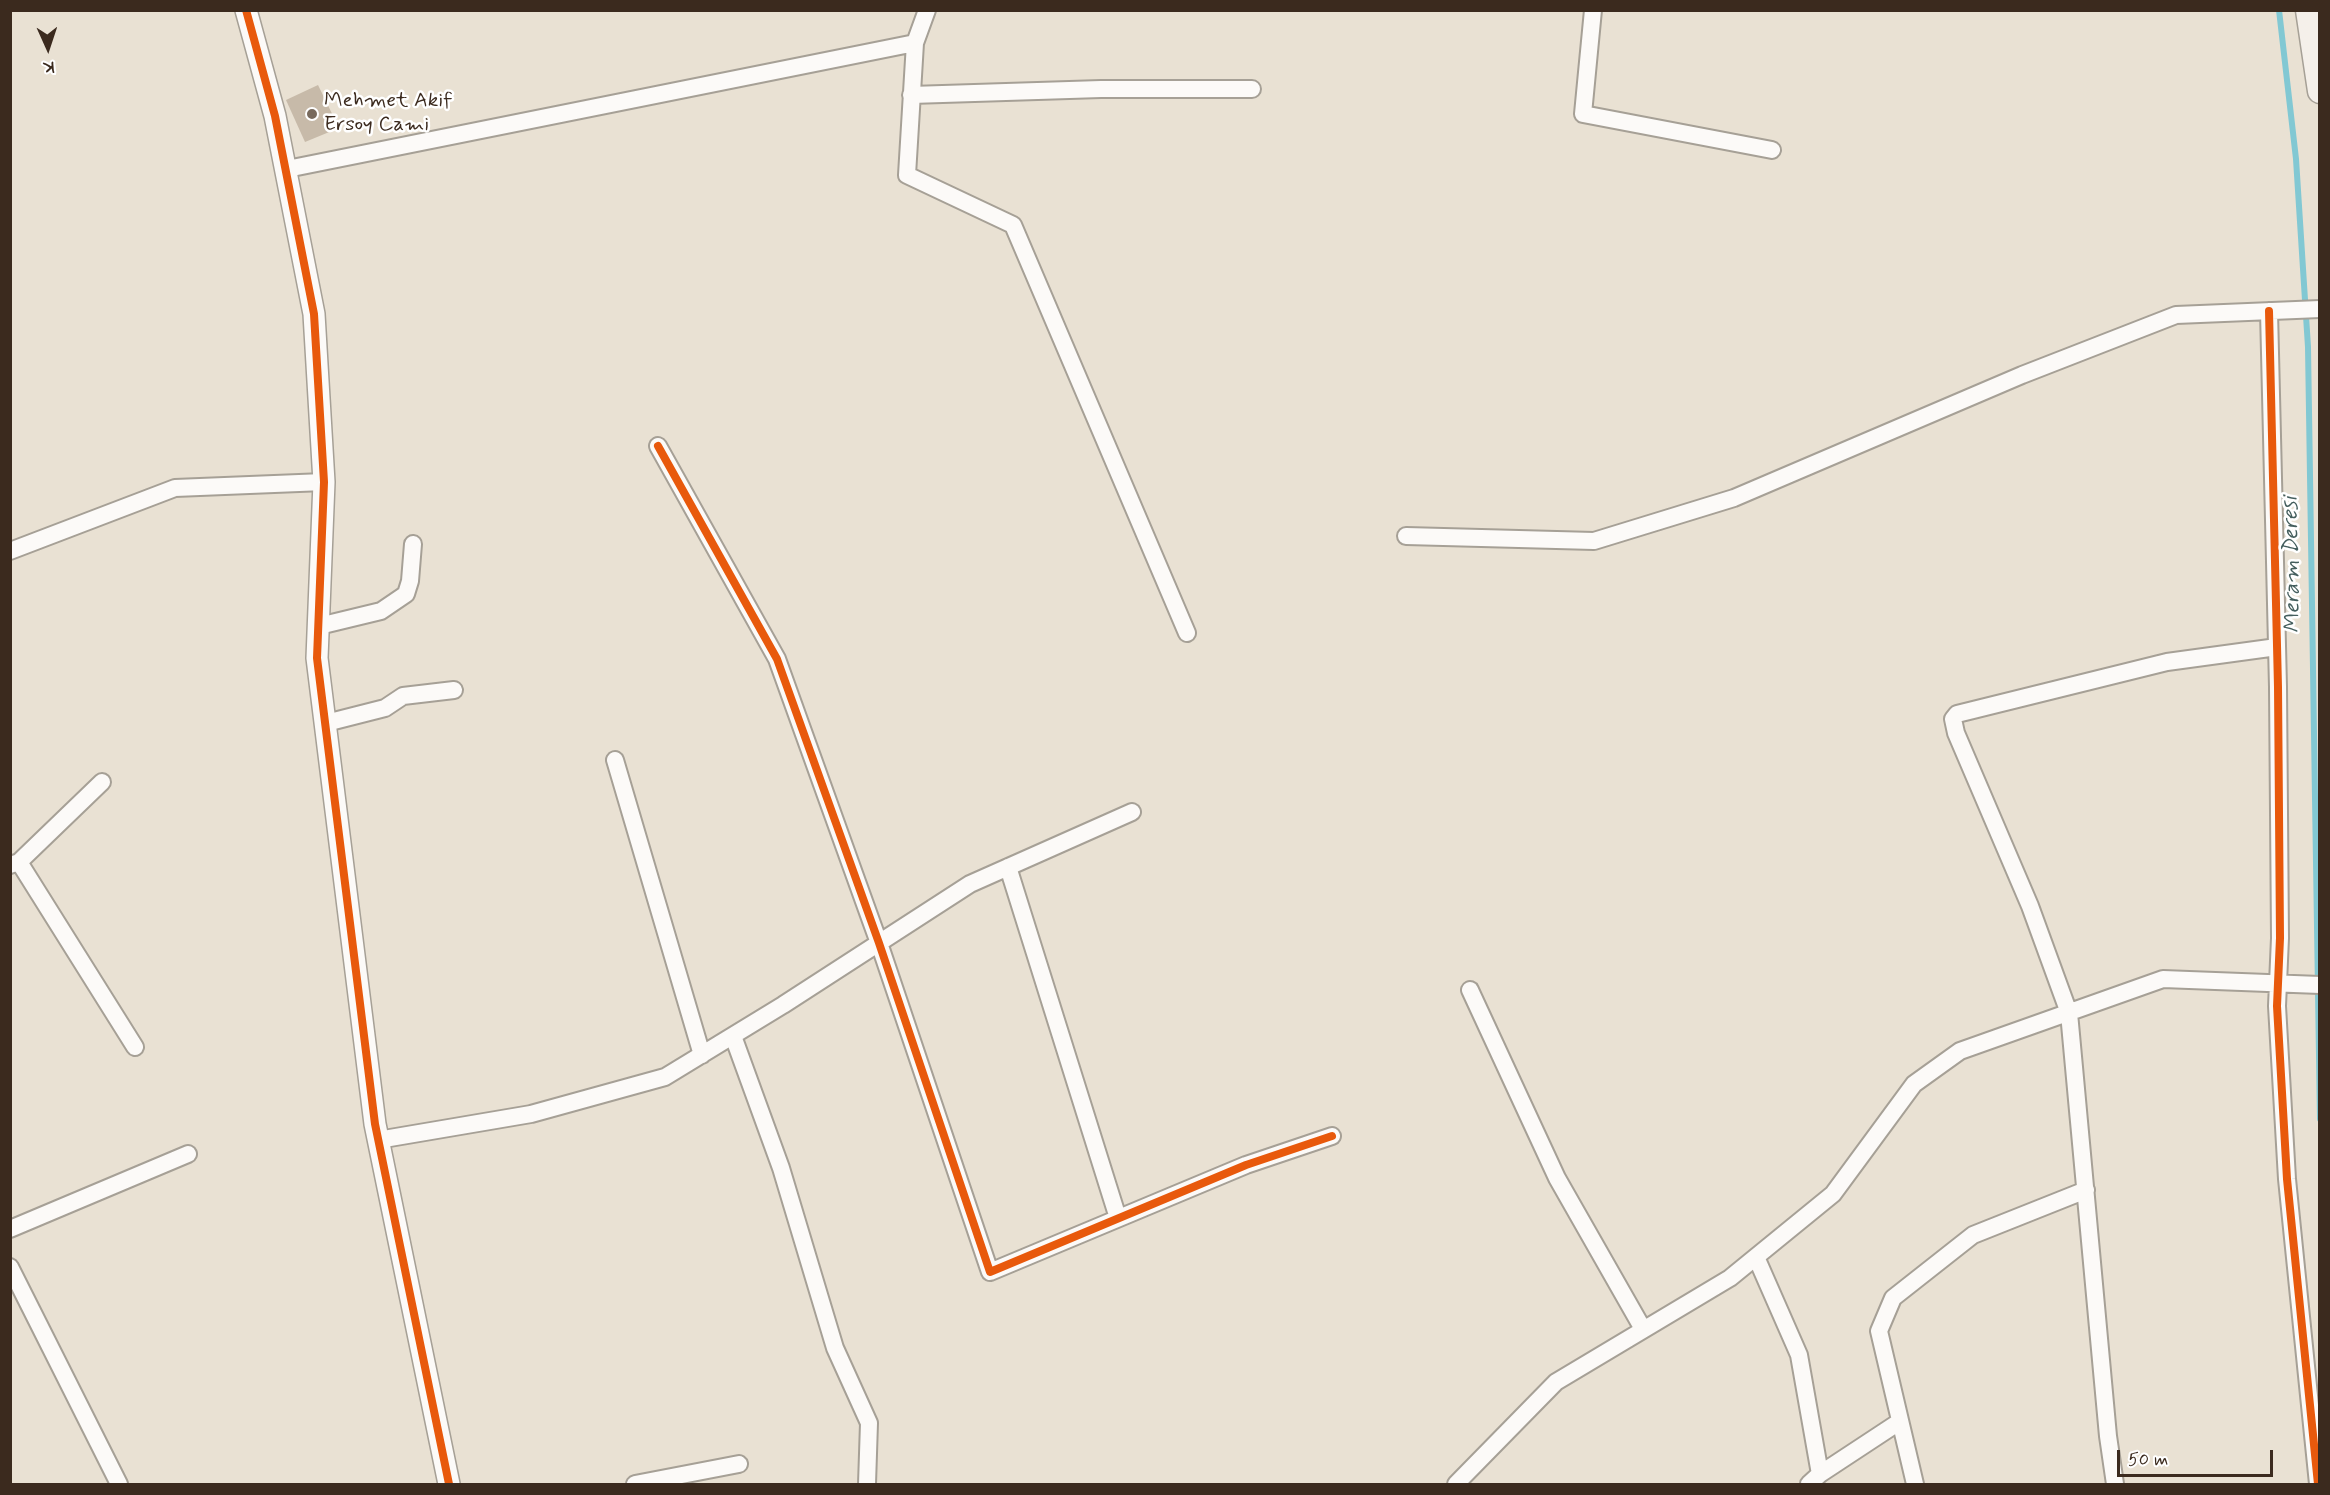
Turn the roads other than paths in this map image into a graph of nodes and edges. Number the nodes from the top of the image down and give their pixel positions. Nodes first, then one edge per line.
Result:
1 (246, 10) edge
2 (927, 10) edge
3 (1593, 10) edge
4 (2308, 10) edge
5 (915, 43) junction
6 (2317, 50) edge
7 (1252, 89) dead end
8 (2319, 91) edge
9 (911, 94) junction
10 (1772, 150) dead end
11 (287, 169) junction
12 (2319, 309) edge
13 (2269, 311) junction
14 (658, 446) dead end
15 (324, 482) junction
16 (1406, 536) dead end
17 (412, 544) dead end
18 (10, 550) edge
19 (319, 626) junction
20 (1186, 633) dead end
21 (2277, 647) junction
22 (454, 690) dead end
23 (326, 723) junction
24 (615, 760) dead end
25 (102, 782) dead end
26 (1132, 812) dead end
27 (15, 864) edge
28 (1008, 867) junction
29 (879, 944) junction
30 (2277, 982) junction
31 (2319, 985) edge
32 (1470, 990) dead end
33 (2069, 1012) junction
34 (733, 1036) junction
35 (135, 1047) dead end
36 (702, 1055) junction
37 (1332, 1136) dead end
38 (378, 1140) junction
39 (188, 1154) dead end
40 (2086, 1190) junction
41 (1118, 1218) junction
42 (10, 1229) edge
43 (1756, 1257) junction
44 (10, 1267) edge
45 (16, 1296) edge
46 (1643, 1329) junction
47 (1899, 1422) junction
48 (739, 1464) dead end
49 (1814, 1479) edge
50 (119, 1485) edge
51 (449, 1485) edge
52 (635, 1485) edge
53 (867, 1485) edge
54 (1456, 1485) edge
55 (1915, 1485) edge
56 (2115, 1485) edge
57 (2318, 1485) edge

1 - 11 street
2 - 5 street
3 - 10 street
4 - 6 main road
5 - 9 street
5 - 11 street
6 - 8 main road
7 - 9 street
9 - 20 street
11 - 15 street
12 - 13 street
13 - 16 street
13 - 21 street
14 - 29 street
15 - 18 street
15 - 19 street
17 - 19 street
19 - 23 street
21 - 30 street
21 - 33 street
22 - 23 street
23 - 38 street
24 - 36 street
25 - 27 street
26 - 28 street
27 - 35 street
28 - 29 street
28 - 41 street
29 - 34 street
29 - 41 street
30 - 31 street
30 - 33 street
30 - 57 street
32 - 46 street
33 - 40 street
33 - 43 street
34 - 36 street
34 - 53 street
36 - 38 street
37 - 41 street
38 - 51 street
39 - 42 street
40 - 47 street
40 - 56 street
43 - 46 street
43 - 49 street
44 - 45 street
45 - 50 street
46 - 54 street
47 - 49 street
47 - 55 street
48 - 52 street

